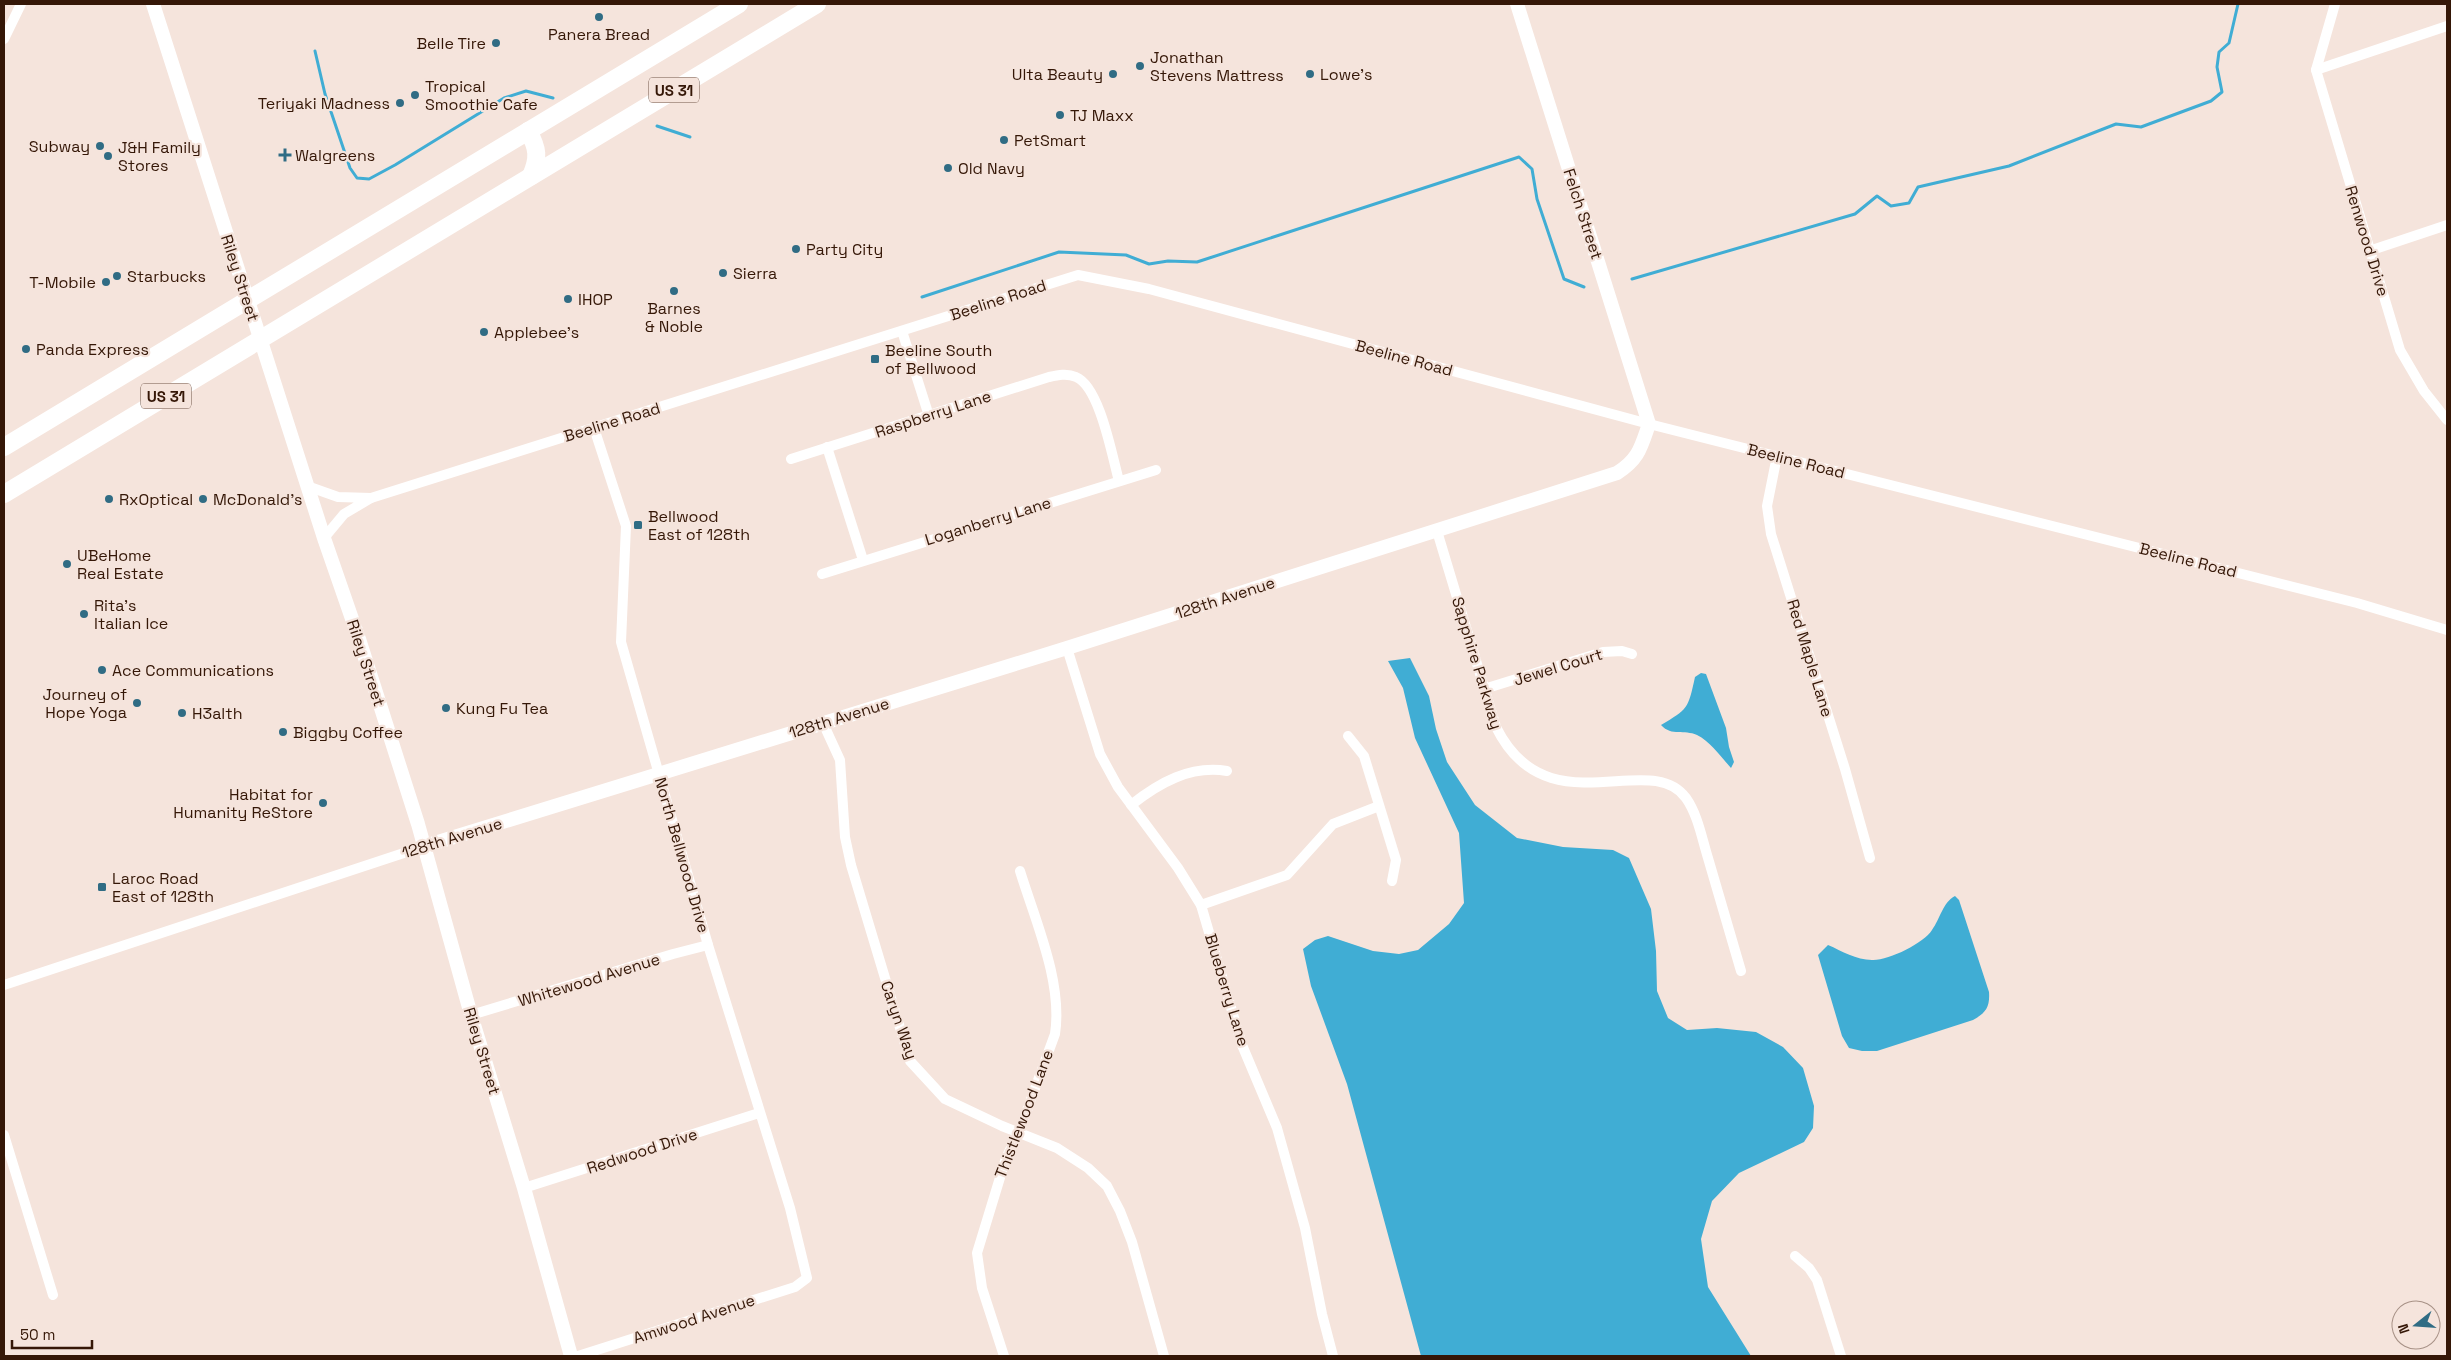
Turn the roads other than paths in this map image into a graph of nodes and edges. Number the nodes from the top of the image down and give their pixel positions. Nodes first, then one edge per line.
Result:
1 (22, 4) edge
2 (153, 4) edge
3 (739, 4) edge
4 (817, 4) edge
5 (1517, 4) edge
6 (2335, 4) edge
7 (2447, 26) edge
8 (4, 39) edge
9 (2316, 70) junction
10 (528, 131) junction
11 (531, 176) junction
12 (2447, 225) edge
13 (2369, 251) junction
14 (247, 300) junction
15 (902, 331) junction
16 (260, 340) junction
17 (2445, 414) edge
18 (928, 416) junction
19 (1648, 424) junction
20 (594, 428) junction
21 (4, 447) edge
22 (827, 447) junction
23 (1777, 456) junction
24 (791, 459) dead end
25 (1156, 470) dead end
26 (1119, 481) junction
27 (307, 486) junction
28 (4, 494) edge
29 (371, 498) junction
30 (1437, 531) junction
31 (324, 538) junction
32 (863, 560) junction
33 (822, 574) dead end
34 (2447, 630) edge
35 (1067, 648) junction
36 (1632, 654) dead end
37 (1484, 689) junction
38 (823, 723) junction
39 (1348, 736) dead end
40 (1227, 771) dead end
41 (658, 773) junction
42 (1131, 804) junction
43 (1379, 806) junction
44 (425, 846) junction
45 (1870, 858) dead end
46 (1020, 871) dead end
47 (1392, 881) dead end
48 (1201, 905) junction
49 (708, 945) junction
50 (1741, 971) dead end
51 (4, 985) edge
52 (471, 1016) junction
53 (759, 1113) junction
54 (1019, 1132) junction
55 (4, 1135) edge
56 (524, 1188) junction
57 (1795, 1256) dead end
58 (807, 1278) joint
59 (52, 1295) dead end
60 (571, 1356) edge
61 (578, 1356) edge
62 (1004, 1356) edge
63 (1164, 1356) edge
64 (1333, 1356) edge
65 (1841, 1356) edge

1 - 8 street
2 - 14 street, Riley Street
3 - 10 highway, US 31
4 - 11 highway, US 31
5 - 19 street, Felch Street
6 - 9 street, Renwood Drive
7 - 9 street
9 - 13 street, Renwood Drive
10 - 11 highway
10 - 14 highway, US 31
11 - 16 highway, US 31
12 - 13 street
13 - 17 street, Renwood Drive
14 - 16 street, Riley Street
14 - 21 highway, US 31
15 - 18 street
15 - 19 street, Beeline Road
15 - 20 street, Beeline Road
16 - 27 street, Riley Street
16 - 28 highway, US 31
18 - 22 street, Raspberry Lane
18 - 26 street, Raspberry Lane
19 - 23 street, Beeline Road
19 - 30 street, 128th Avenue
20 - 29 street, Beeline Road
20 - 41 street, North Bellwood Drive
22 - 24 street, Raspberry Lane
22 - 32 street
23 - 34 street, Beeline Road
23 - 45 street, Red Maple Lane
25 - 26 street, Loganberry Lane
26 - 32 street, Loganberry Lane
27 - 29 street, Beeline Road
27 - 31 street, Riley Street
29 - 31 street, Beeline Road
30 - 35 street, 128th Avenue
30 - 37 street, Sapphire Parkway
31 - 44 street, Riley Street
32 - 33 street, Loganberry Lane
35 - 38 street, 128th Avenue
35 - 42 street, Blueberry Lane
36 - 37 street, Jewel Court
37 - 50 street, Sapphire Parkway
38 - 41 street, 128th Avenue
38 - 54 street, Caryn Way
39 - 43 street
40 - 42 street
41 - 44 street, 128th Avenue
41 - 49 street, North Bellwood Drive
42 - 48 street, Blueberry Lane
43 - 47 street
43 - 48 street
44 - 51 street, 128th Avenue
44 - 52 street, Riley Street
46 - 54 street, Thistlewood Lane
48 - 64 street, Blueberry Lane
49 - 52 street, Whitewood Avenue
49 - 53 street, North Bellwood Drive
52 - 56 street, Riley Street
53 - 56 street, Redwood Drive
53 - 58 street, North Bellwood Drive
54 - 62 street, Thistlewood Lane
54 - 63 street, Caryn Way
55 - 59 street
56 - 60 street, Riley Street
57 - 65 street
58 - 61 street, Amwood Avenue

